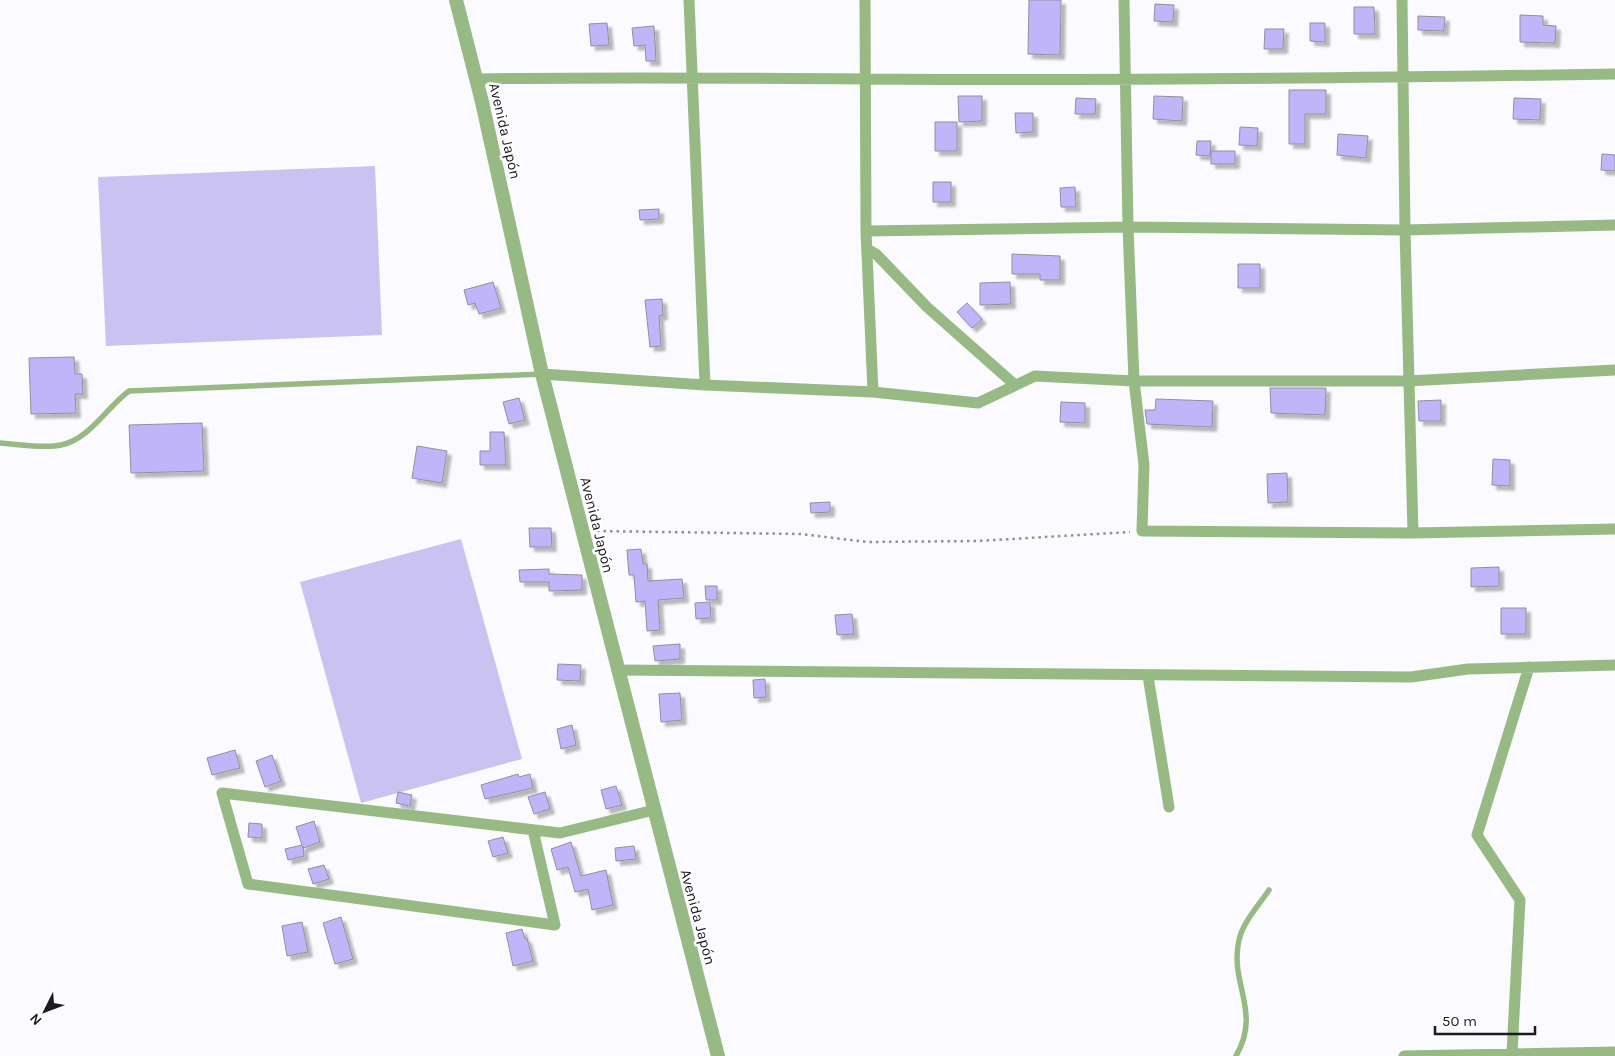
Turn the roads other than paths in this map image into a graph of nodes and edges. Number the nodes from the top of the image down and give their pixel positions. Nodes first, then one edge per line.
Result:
1 (456, 0) edge
2 (690, 0) edge
3 (865, 0) edge
4 (1124, 0) edge
5 (1402, 0) edge
6 (1615, 74) edge
7 (693, 76) junction
8 (476, 78) junction
9 (1402, 78) junction
10 (865, 79) junction
11 (1126, 79) junction
12 (1615, 225) edge
13 (1128, 227) junction
14 (1405, 230) junction
15 (866, 231) junction
16 (867, 249) junction
17 (1615, 370) edge
18 (542, 374) junction
19 (1134, 381) junction
20 (1408, 381) junction
21 (1016, 385) junction
22 (704, 386) junction
23 (873, 392) junction
24 (0, 443) edge
25 (1615, 528) edge
26 (1414, 533) junction
27 (1615, 665) edge
28 (1529, 667) junction
29 (617, 670) junction
30 (1148, 676) junction
31 (1169, 807) dead end
32 (654, 810) junction
33 (533, 830) junction
34 (1269, 890) dead end
35 (1615, 1052) edge
36 (1512, 1053) junction
37 (718, 1056) edge
38 (1236, 1056) edge
39 (1404, 1056) edge

1 - 8 street, Avenida Japón
2 - 7 street
3 - 10 street
4 - 11 street
5 - 9 street
6 - 9 street
7 - 8 street
7 - 10 street
7 - 22 street
8 - 18 street, Avenida Japón
9 - 11 street
9 - 14 street
10 - 11 street
10 - 15 street
11 - 13 street
12 - 14 street
13 - 14 street
13 - 15 street
13 - 19 street
14 - 20 street
15 - 16 street
16 - 21 street
16 - 23 street
17 - 20 street
18 - 22 street
18 - 24 lane
18 - 29 street, Avenida Japón
19 - 20 street
19 - 21 street
19 - 26 street
20 - 26 street
21 - 23 street
22 - 23 street
25 - 26 street
27 - 28 street
28 - 30 street
28 - 36 street
29 - 30 street
29 - 32 street, Avenida Japón
30 - 31 street
32 - 33 street
32 - 37 street, Avenida Japón
33 - 33 street
34 - 38 lane
35 - 36 street
36 - 39 street

